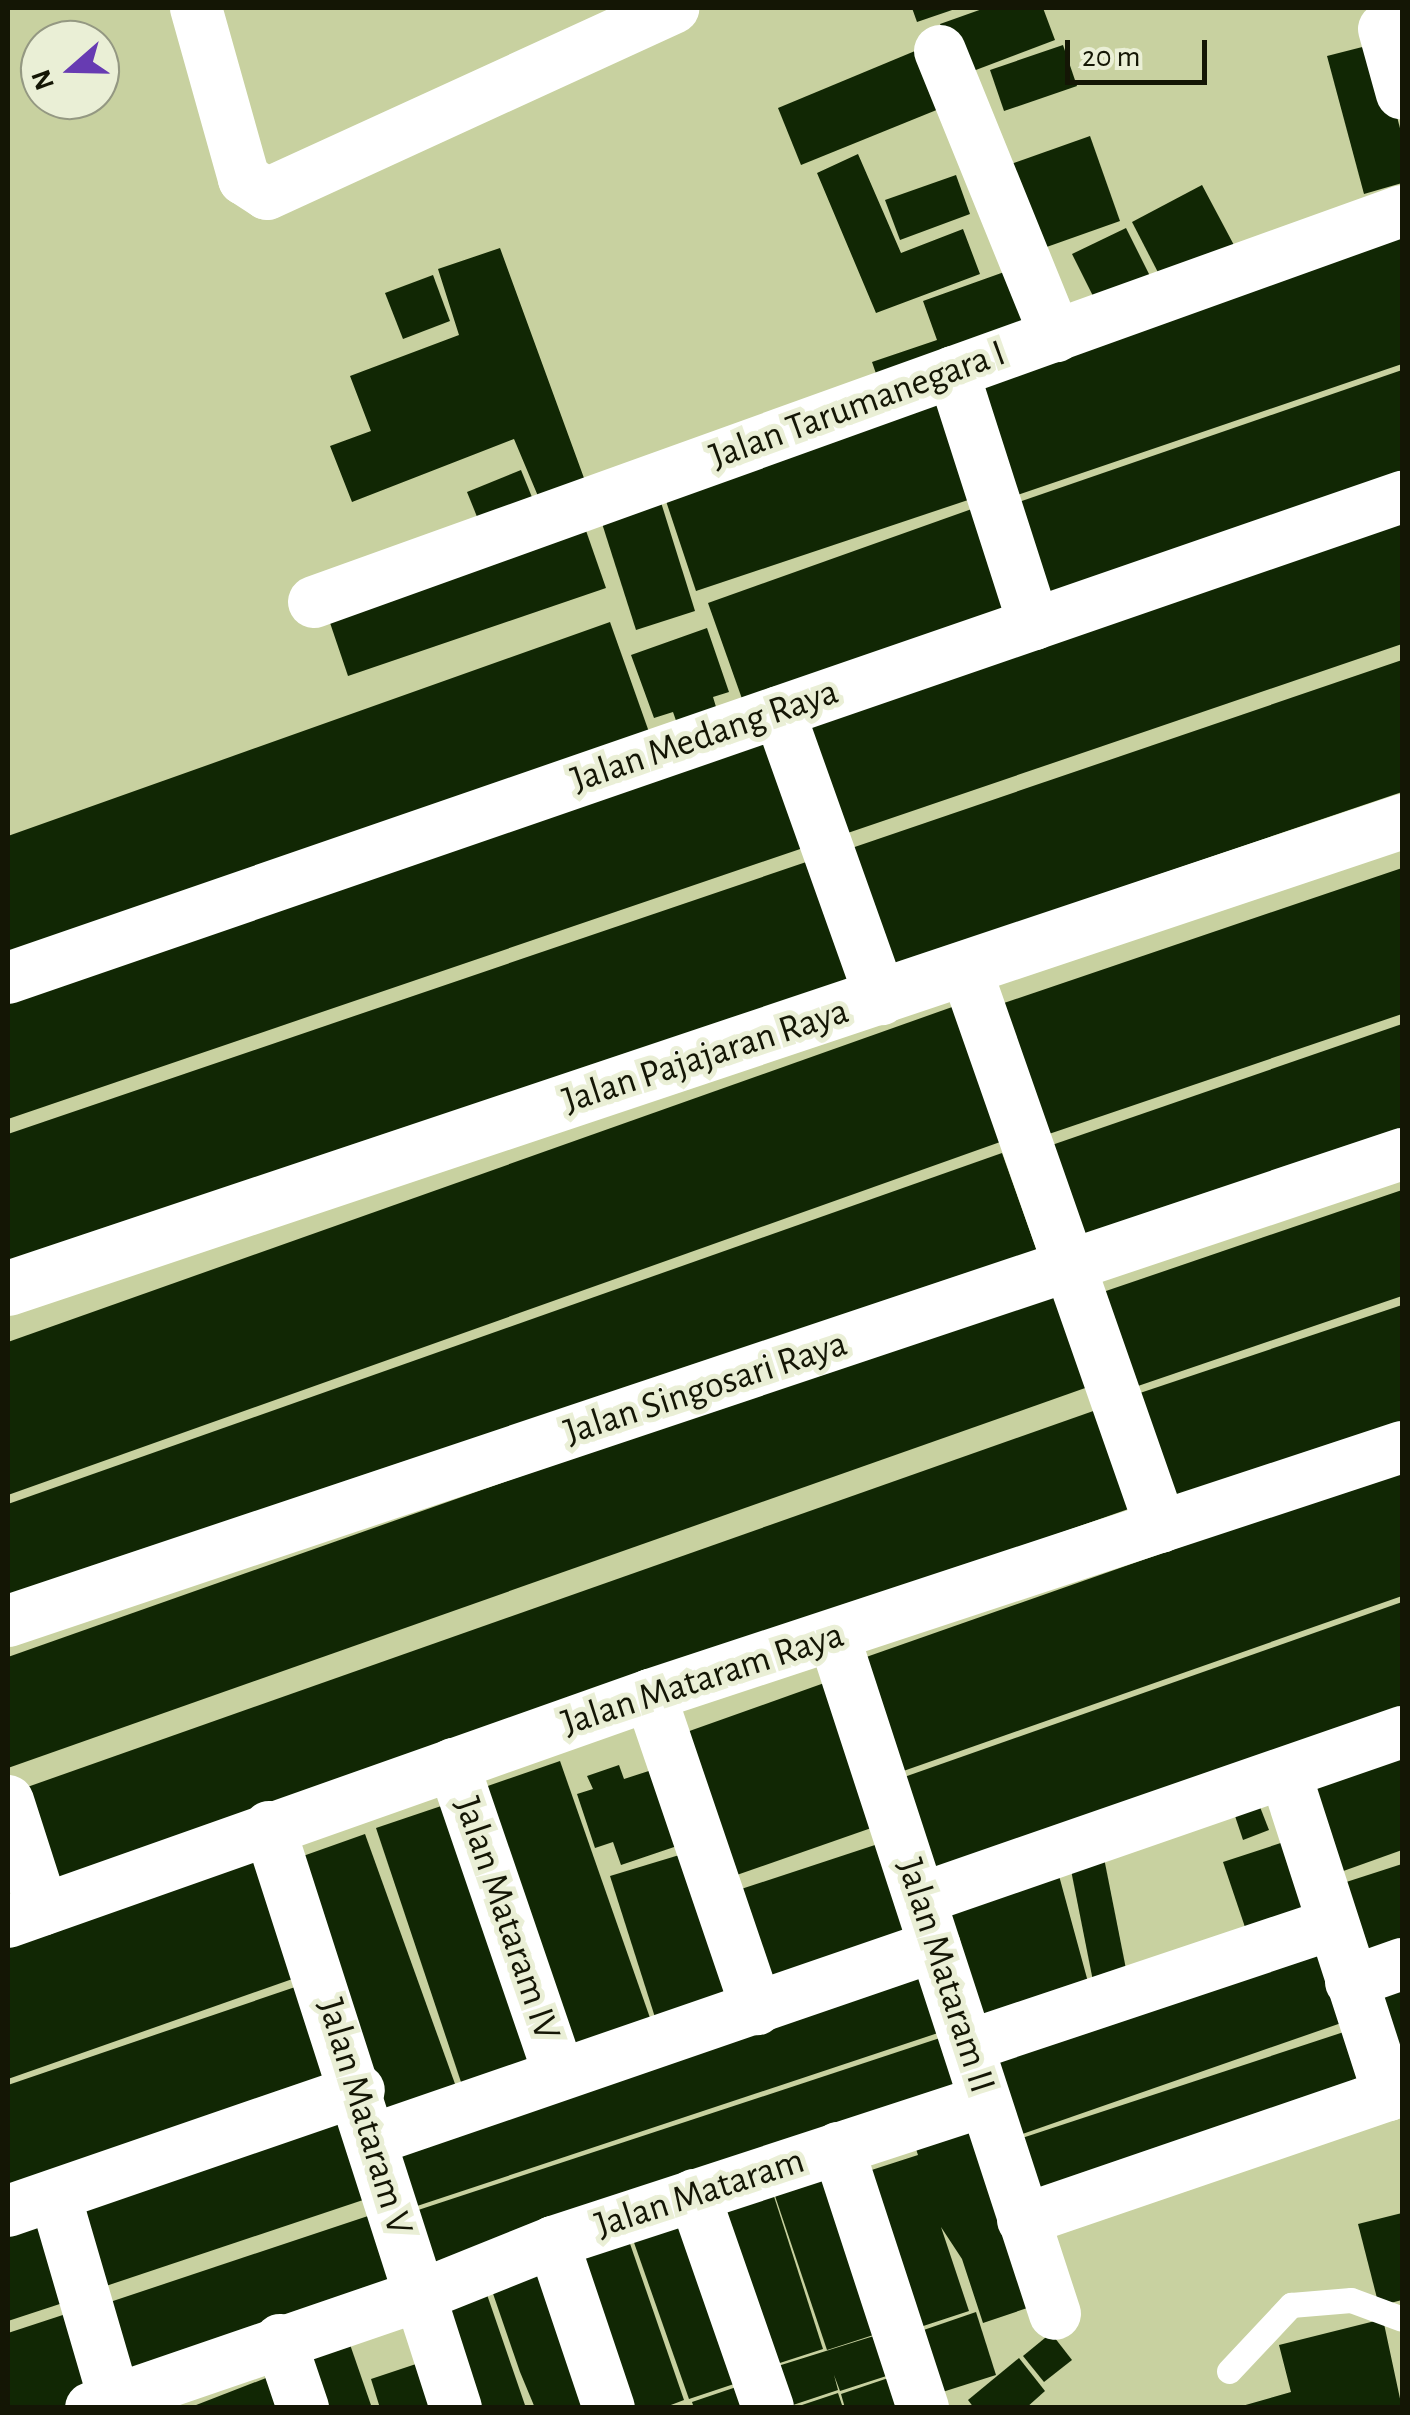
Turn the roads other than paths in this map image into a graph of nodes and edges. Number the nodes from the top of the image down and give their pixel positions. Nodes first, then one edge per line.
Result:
1 (196, 8) edge
2 (673, 8) edge
3 (1384, 30) dead end
4 (940, 51) dead end
5 (1402, 94) edge
6 (1402, 211) edge
7 (1056, 336) junction
8 (954, 372) junction
9 (1402, 497) edge
10 (314, 602) dead end
11 (1034, 624) junction
12 (779, 712) junction
13 (1402, 821) edge
14 (966, 970) junction
15 (8, 978) edge
16 (880, 999) junction
17 (1402, 1154) edge
18 (1066, 1270) junction
19 (8, 1288) edge
20 (1402, 1447) edge
21 (1161, 1527) junction
22 (8, 1621) edge
23 (834, 1637) junction
24 (650, 1695) junction
25 (1402, 1732) edge
26 (453, 1764) junction
27 (1285, 1773) junction
28 (8, 1801) edge
29 (268, 1826) junction
30 (25, 1916) edge
31 (928, 1922) junction
32 (1332, 1924) junction
33 (1402, 1964) edge
34 (1351, 1982) junction
35 (756, 2008) junction
36 (968, 2046) junction
37 (559, 2074) junction
38 (359, 2090) junction
39 (985, 2101) junction
40 (374, 2139) junction
41 (838, 2148) junction
42 (694, 2194) junction
43 (31, 2203) edge
44 (1023, 2220) junction
45 (553, 2242) junction
46 (419, 2296) junction
47 (1055, 2314) dead end
48 (1402, 2320) edge
49 (280, 2340) junction
50 (1229, 2371) dead end
51 (108, 2405) edge
52 (302, 2408) edge
53 (456, 2408) edge
54 (608, 2408) edge
55 (768, 2408) edge
56 (923, 2408) edge

1 - 2 street
3 - 5 street
4 - 7 street
6 - 7 street, Jalan Tarumanegara I
7 - 8 street, Jalan Tarumanegara I
8 - 10 street, Jalan Tarumanegara I
8 - 11 street
9 - 11 street, Jalan Medang Raya
11 - 12 street, Jalan Medang Raya
12 - 15 street, Jalan Medang Raya
12 - 16 street
13 - 14 street, Jalan Pajajaran Raya
14 - 16 street, Jalan Pajajaran Raya
14 - 18 street
16 - 19 street, Jalan Pajajaran Raya
17 - 18 street, Jalan Singosari Raya
18 - 21 street
18 - 22 street, Jalan Singosari Raya
20 - 21 street, Jalan Mataram Raya
21 - 23 street, Jalan Mataram Raya
23 - 24 street, Jalan Mataram Raya
23 - 31 street, Jalan Mataram II
24 - 26 street, Jalan Mataram Raya
24 - 35 street
25 - 27 street
26 - 29 street, Jalan Mataram Raya
26 - 37 street, Jalan Mataram IV
27 - 31 street
27 - 32 street
28 - 30 street
29 - 30 street, Jalan Mataram Raya
29 - 38 street, Jalan Mataram V
31 - 35 street
31 - 36 street, Jalan Mataram II
32 - 34 street
32 - 36 street
33 - 34 street
34 - 44 street
35 - 37 street
36 - 39 street, Jalan Mataram II
37 - 40 street
38 - 40 street, Jalan Mataram V
38 - 43 street
39 - 41 street, Jalan Mataram
39 - 44 street, Jalan Mataram II
40 - 46 street, Jalan Mataram V
41 - 42 street, Jalan Mataram
41 - 56 street
42 - 45 street, Jalan Mataram
42 - 55 street
43 - 51 street
44 - 47 street, Jalan Mataram II
45 - 46 street, Jalan Mataram
45 - 54 street
46 - 49 street, Jalan Mataram
46 - 53 street, Jalan Mataram V
48 - 50 lane
49 - 51 street, Jalan Mataram
49 - 52 street

